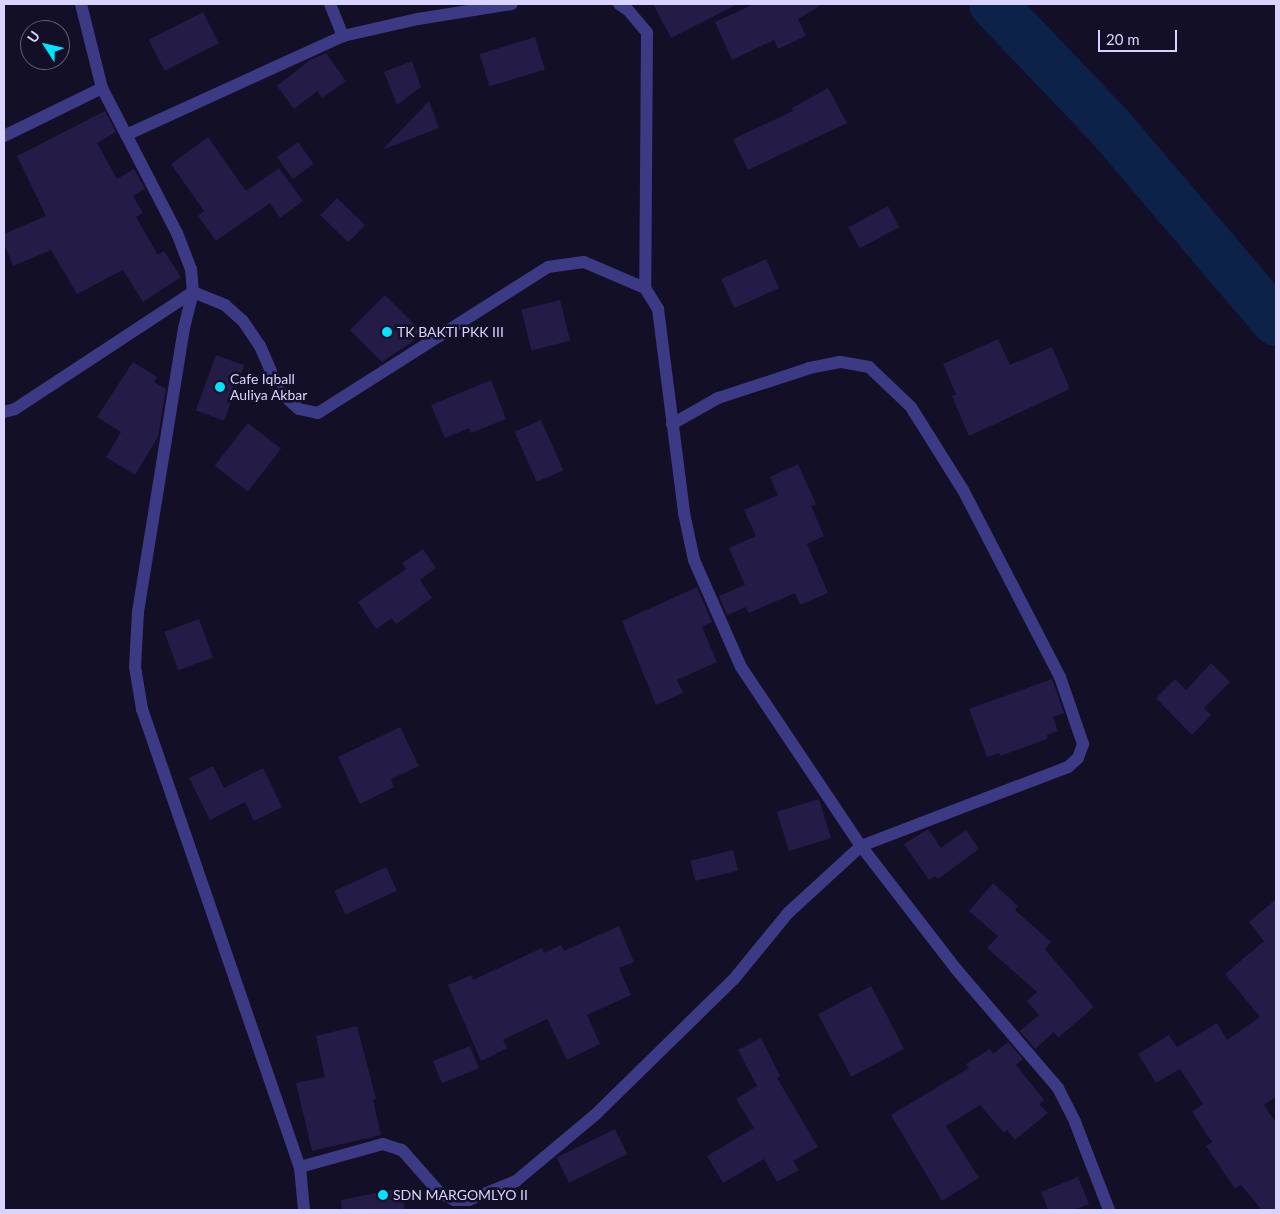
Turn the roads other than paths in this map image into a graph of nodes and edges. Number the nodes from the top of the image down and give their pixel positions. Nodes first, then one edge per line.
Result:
1 (81, 4) edge
2 (330, 4) edge
3 (512, 4) edge
4 (619, 4) edge
5 (343, 36) junction
6 (102, 88) junction
7 (126, 135) junction
8 (4, 136) edge
9 (645, 288) junction
10 (193, 292) junction
11 (4, 412) edge
12 (672, 424) junction
13 (862, 846) junction
14 (300, 1167) junction
15 (304, 1210) edge
16 (1108, 1210) edge

1 - 6 street
2 - 5 street
3 - 5 street
4 - 9 street
5 - 7 street
6 - 7 street
6 - 8 street
7 - 10 street
9 - 10 street
9 - 12 street
10 - 11 street
10 - 14 street
12 - 13 street
12 - 13 street
13 - 14 street
13 - 16 street
14 - 15 street

